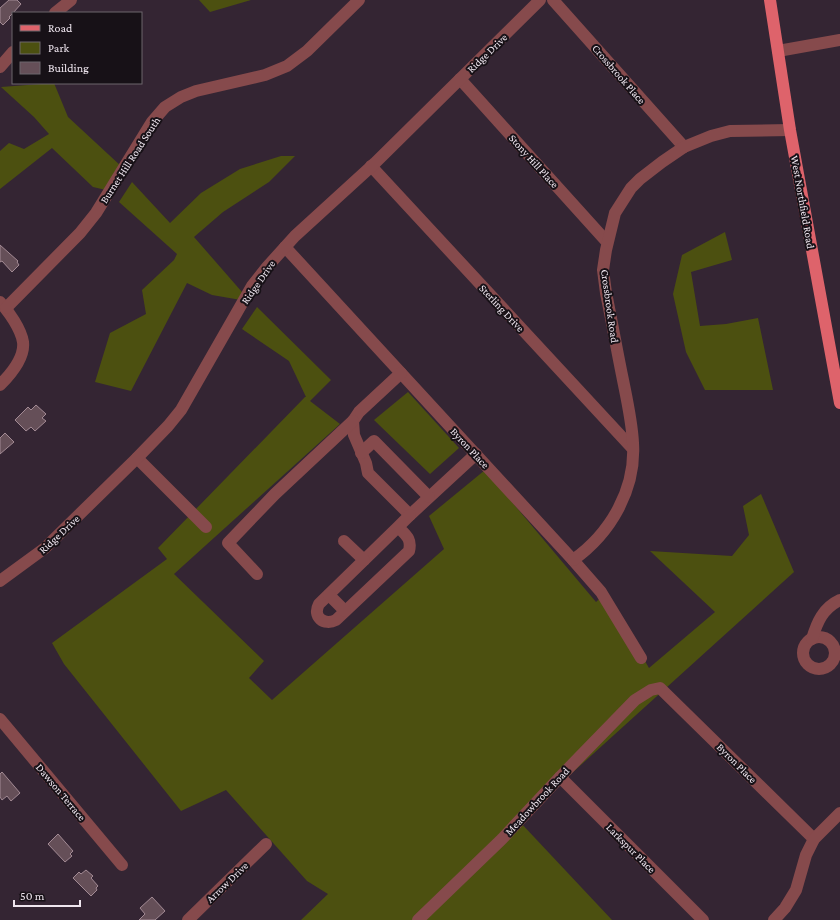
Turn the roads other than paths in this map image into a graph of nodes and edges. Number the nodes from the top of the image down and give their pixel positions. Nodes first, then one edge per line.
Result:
1 (71, 0) edge
2 (359, 0) edge
3 (540, 0) edge
4 (553, 0) edge
5 (770, 0) edge
6 (56, 12) edge
7 (840, 40) edge
8 (778, 51) junction
9 (12, 53) edge
10 (0, 67) edge
11 (460, 79) junction
12 (790, 130) junction
13 (684, 148) junction
14 (371, 166) junction
15 (607, 242) junction
16 (285, 247) junction
17 (3, 305) edge
18 (401, 373) junction
19 (0, 385) edge
20 (840, 403) edge
21 (353, 421) junction
22 (633, 450) junction
23 (361, 453) junction
24 (476, 454) junction
25 (137, 458) junction
26 (429, 497) junction
27 (410, 516) junction
28 (206, 527) dead end
29 (398, 527) junction
30 (344, 541) dead end
31 (364, 560) junction
32 (573, 560) junction
33 (257, 574) dead end
34 (0, 581) edge
35 (329, 595) junction
36 (840, 600) edge
37 (346, 611) junction
38 (812, 639) dead end
39 (641, 658) dead end
40 (660, 688) joint
41 (0, 719) edge
42 (560, 777) junction
43 (840, 813) edge
44 (814, 839) junction
45 (266, 844) dead end
46 (122, 865) dead end
47 (188, 920) edge
48 (418, 920) edge
49 (703, 920) edge
50 (774, 920) edge

1 - 6 street
2 - 17 street, Burnet Hill Road South
3 - 11 street, Ridge Drive
4 - 13 street, Crossbrook Place
5 - 8 main road, West Northfield Road
7 - 8 street
8 - 12 main road, West Northfield Road
9 - 10 street
11 - 14 street, Ridge Drive
11 - 15 street, Stony Hill Place
12 - 13 street, Crossbrook Road
12 - 20 main road, West Northfield Road
13 - 15 street, Crossbrook Road
14 - 16 street, Ridge Drive
14 - 22 street, Sterling Drive
15 - 22 street, Crossbrook Road
16 - 18 street, Byron Place
16 - 25 street, Ridge Drive
17 - 19 street
18 - 21 street
18 - 24 street, Byron Place
21 - 23 street
21 - 33 street
22 - 32 street, Crossbrook Road
23 - 26 street
23 - 27 street
24 - 26 street
24 - 32 street, Byron Place
25 - 28 street
25 - 34 street, Ridge Drive
26 - 27 street
27 - 29 street
29 - 31 street
29 - 37 street
30 - 31 street
31 - 35 street
32 - 39 street, Byron Place
35 - 37 street
35 - 37 street
36 - 38 street
40 - 42 street, Meadowbrook Road
40 - 44 street, Byron Place
41 - 46 street, Dawson Terrace
42 - 48 street, Meadowbrook Road
42 - 49 street, Larkspur Place
43 - 44 street
44 - 50 street
45 - 47 street, Arrow Drive

